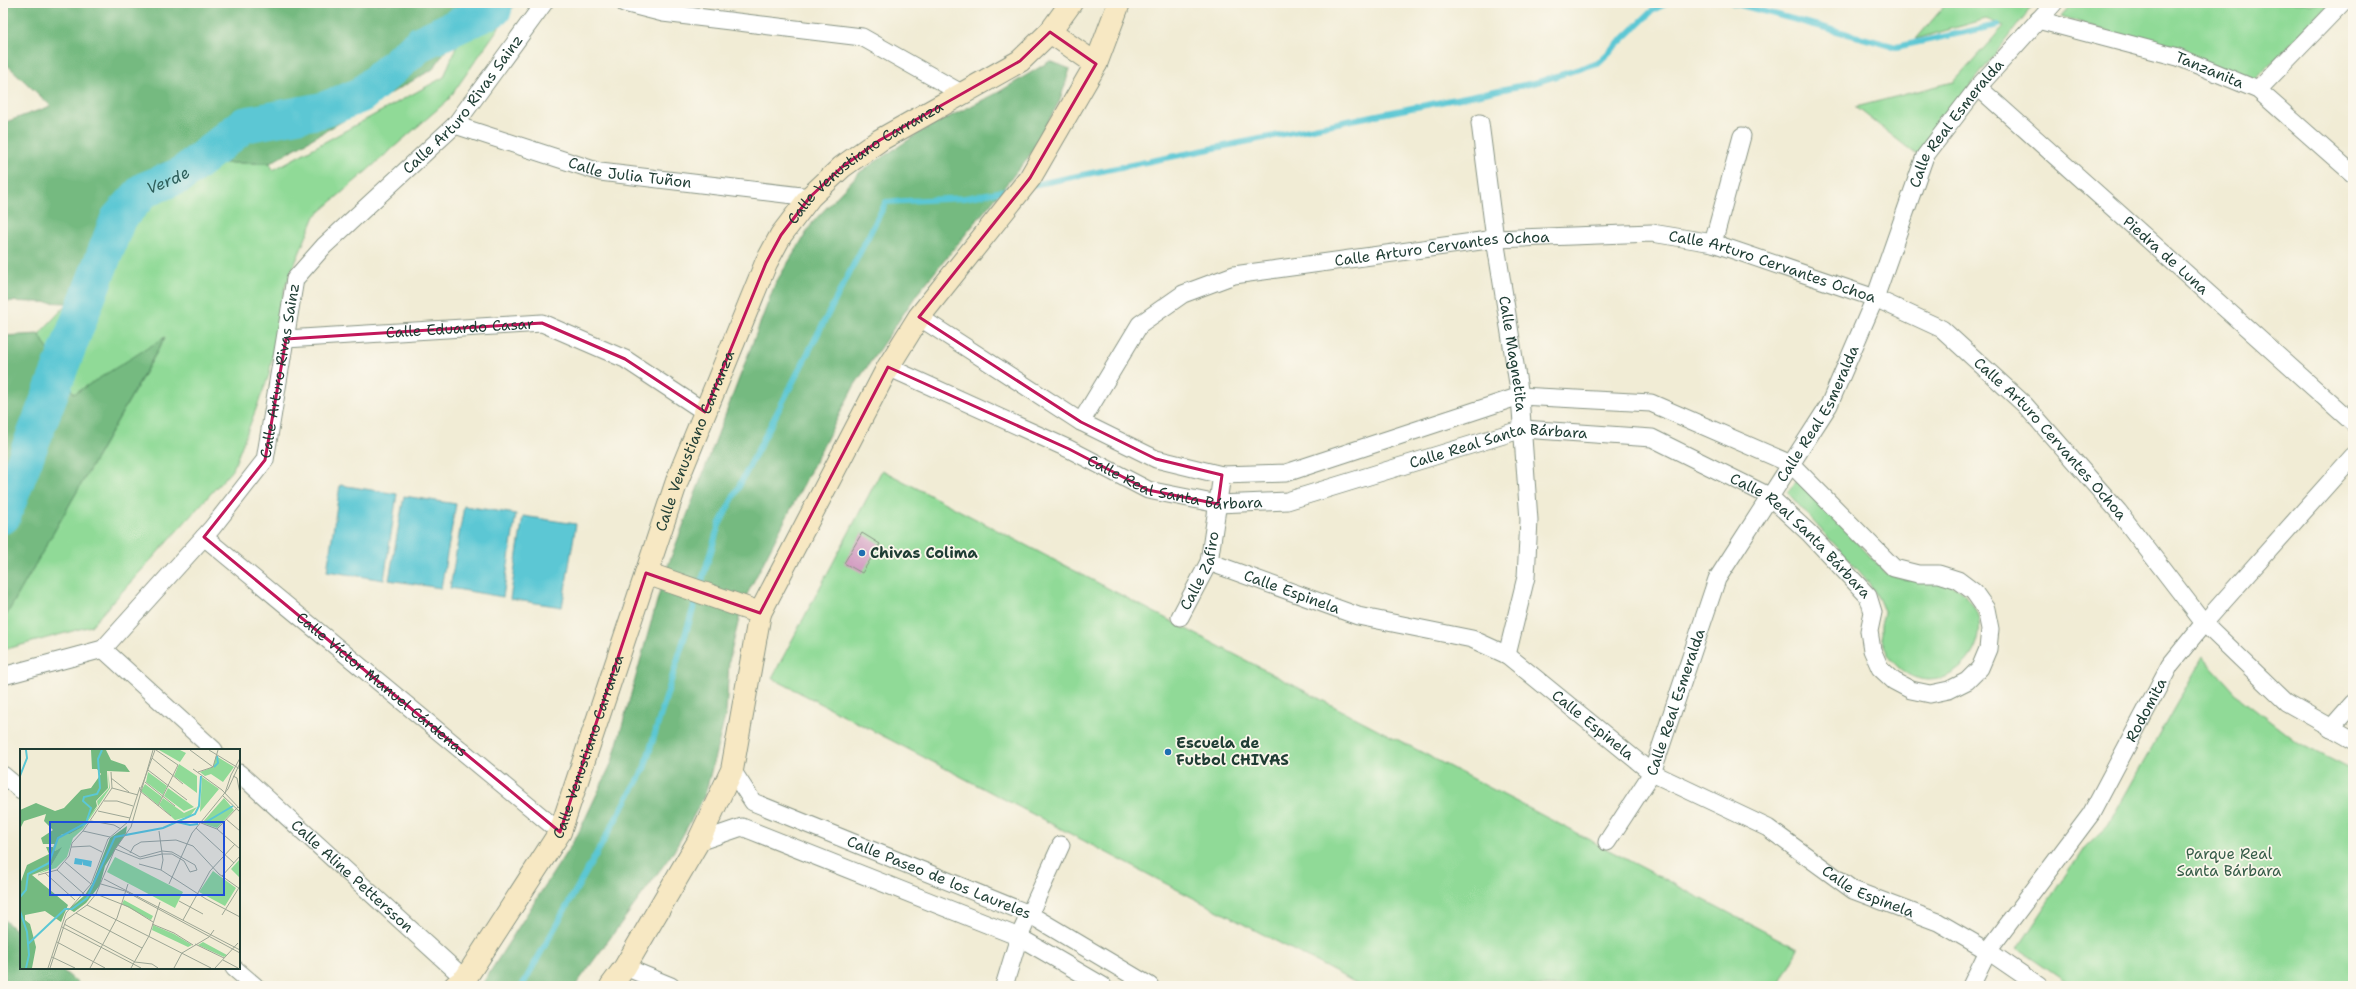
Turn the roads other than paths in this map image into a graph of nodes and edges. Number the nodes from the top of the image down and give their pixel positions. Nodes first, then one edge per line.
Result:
1 (544, 3) edge
2 (624, 3) edge
3 (1071, 3) edge
4 (1119, 3) edge
5 (2054, 3) edge
6 (2342, 3) edge
7 (2038, 20) junction
8 (1050, 32) junction
9 (1096, 64) junction
10 (1978, 87) junction
11 (2258, 90) junction
12 (961, 93) junction
13 (1480, 124) dead end
14 (455, 125) junction
15 (1742, 136) dead end
16 (2353, 174) edge
17 (810, 197) junction
18 (1495, 239) junction
19 (1713, 243) junction
20 (1875, 298) junction
21 (919, 317) junction
22 (286, 339) junction
23 (888, 367) junction
24 (1520, 396) junction
25 (705, 412) junction
26 (1081, 422) junction
27 (2353, 423) edge
28 (1523, 429) junction
29 (2353, 456) edge
30 (1791, 464) junction
31 (1222, 475) junction
32 (1769, 496) junction
33 (1218, 504) junction
34 (204, 537) junction
35 (1209, 562) junction
36 (646, 573) junction
37 (760, 613) junction
38 (1180, 617) dead end
39 (2204, 623) junction
40 (103, 649) junction
41 (1506, 655) junction
42 (3, 676) edge
43 (2353, 703) edge
44 (2331, 728) junction
45 (2353, 740) edge
46 (213, 749) edge
47 (732, 770) junction
48 (1652, 773) junction
49 (240, 774) edge
50 (3, 775) edge
51 (20, 789) edge
52 (560, 832) junction
53 (698, 842) junction
54 (1608, 842) dead end
55 (1061, 845) dead end
56 (1029, 914) junction
57 (1019, 937) junction
58 (1988, 951) junction
59 (625, 967) junction
60 (235, 969) edge
61 (460, 982) edge
62 (256, 986) edge
63 (611, 986) edge
64 (671, 986) edge
65 (1004, 986) edge
66 (1104, 986) edge
67 (1150, 986) edge
68 (1971, 986) edge
69 (2039, 986) edge

1 - 14 street, Calle Arturo Rivas Sainz
2 - 12 street
3 - 8 street, Calle Venustiano Carranza
4 - 9 street
5 - 7 street, Calle Real Esmeralda
6 - 11 street
7 - 10 street, Calle Real Esmeralda
7 - 11 street, Tanzanita
8 - 9 street
8 - 12 street, Calle Venustiano Carranza
9 - 21 street
10 - 20 street, Calle Real Esmeralda
10 - 27 street, Piedra de Luna
11 - 16 street, Tanzanita
12 - 17 street, Calle Venustiano Carranza
13 - 18 street, Calle Magnetita
14 - 17 street, Calle Julia Tuñon
14 - 22 street, Calle Arturo Rivas Sainz
15 - 19 street
17 - 25 street, Calle Venustiano Carranza
18 - 19 street, Calle Arturo Cervantes Ochoa
18 - 24 street, Calle Magnetita
18 - 26 street, Calle Arturo Cervantes Ochoa
19 - 20 street, Calle Arturo Cervantes Ochoa
20 - 30 street, Calle Real Esmeralda
20 - 39 street, Calle Arturo Cervantes Ochoa
21 - 23 street
21 - 26 street, Calle Real Santa Bárbara
22 - 25 street, Calle Eduardo Casar
22 - 34 street, Calle Arturo Rivas Sainz
23 - 33 street, Calle Real Santa Bárbara
23 - 37 street
24 - 28 street, Calle Magnetita
24 - 30 street, Calle Real Santa Bárbara
24 - 31 street, Calle Real Santa Bárbara
25 - 36 street, Calle Venustiano Carranza
26 - 31 street, Calle Real Santa Bárbara
28 - 32 street, Calle Real Santa Bárbara
28 - 33 street, Calle Real Santa Bárbara
28 - 41 street, Calle Magnetita
29 - 39 street, Rodomita
30 - 32 street, Calle Real Esmeralda
30 - 32 street, Calle Real Santa Bárbara
31 - 33 street, Calle Zafiro
32 - 48 street, Calle Real Esmeralda
33 - 35 street, Calle Zafiro
34 - 40 street, Calle Arturo Rivas Sainz
34 - 52 street, Calle Víctor Manuel Cárdenas
35 - 38 street, Calle Zafiro
35 - 41 street, Calle Espinela
36 - 37 street
36 - 52 street, Calle Venustiano Carranza
37 - 47 street
39 - 44 street, Calle Arturo Cervantes Ochoa
39 - 58 street, Rodomita
40 - 42 street
40 - 46 street
41 - 48 street, Calle Espinela
43 - 44 street
44 - 45 street, Calle Arturo Cervantes Ochoa
47 - 53 street
47 - 56 street, Calle Paseo de los Laureles
48 - 54 street, Calle Real Esmeralda
48 - 58 street, Calle Espinela
49 - 61 street, Calle Aline Pettersson
50 - 51 street
52 - 61 street, Calle Venustiano Carranza
53 - 57 street, Calle Paseo de los Laureles
53 - 59 street
55 - 56 street
56 - 57 street
56 - 67 street, Calle Paseo de los Laureles
57 - 65 street
57 - 66 street, Calle Paseo de los Laureles
58 - 68 street, Rodomita
58 - 69 street, Calle Espinela
59 - 63 street
59 - 64 street
60 - 62 street

